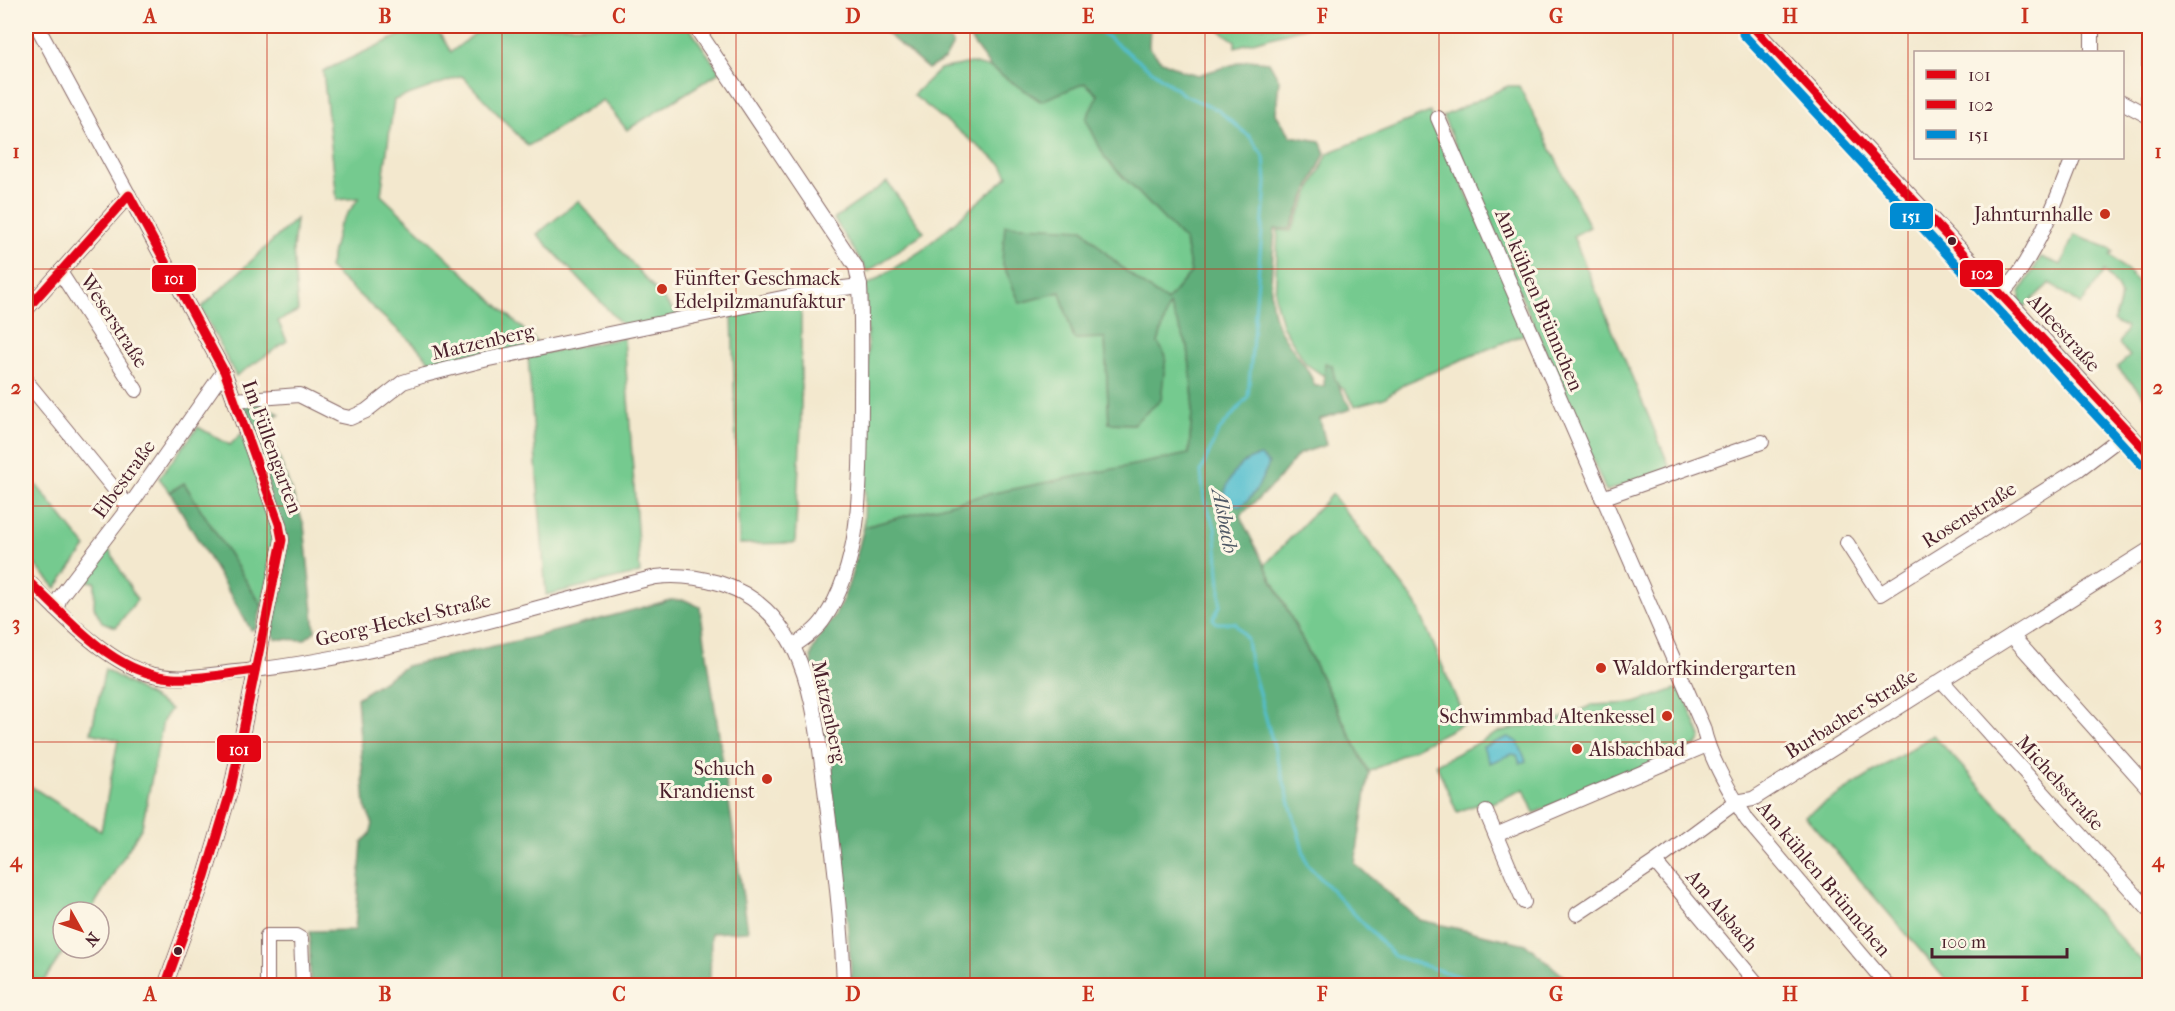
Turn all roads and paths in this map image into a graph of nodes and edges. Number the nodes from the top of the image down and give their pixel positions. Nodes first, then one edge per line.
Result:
1 (37, 26) edge
2 (695, 26) edge
3 (1752, 26) edge
4 (2092, 26) edge
5 (2150, 35) edge
6 (2092, 51) edge
7 (2124, 103) edge
8 (2149, 117) edge
9 (1438, 118) dead end
10 (2073, 159) edge
11 (129, 195) junction
12 (60, 272) junction
13 (860, 286) junction
14 (2002, 294) junction
15 (26, 310) edge
16 (224, 371) junction
17 (26, 381) edge
18 (136, 390) dead end
19 (234, 400) junction
20 (2128, 432) junction
21 (1762, 442) dead end
22 (2150, 456) edge
23 (1602, 498) junction
24 (129, 507) junction
25 (1846, 543) dead end
26 (2150, 549) edge
27 (26, 579) edge
28 (56, 609) junction
29 (2012, 636) junction
30 (793, 645) junction
31 (255, 670) junction
32 (1942, 681) junction
33 (1707, 745) junction
34 (2150, 790) edge
35 (1736, 802) junction
36 (1486, 812) dead end
37 (1496, 835) junction
38 (1655, 862) junction
39 (1524, 902) dead end
40 (2150, 911) edge
41 (1577, 914) dead end
42 (165, 986) edge
43 (267, 986) edge
44 (303, 986) edge
45 (844, 986) edge
46 (1759, 986) edge
47 (1888, 986) edge

1 - 11 street, Im Füllengarten
2 - 13 street, Matzenberg
3 - 14 street, Alleestraße
4 - 6 street
5 - 8 street
7 - 8 street
9 - 23 street, Am kühlen Brünnchen
10 - 14 street
11 - 12 street, Weserstraße
11 - 16 street, Im Füllengarten
12 - 15 street, Weserstraße
12 - 18 street, Weserstraße
13 - 19 street, Matzenberg
13 - 30 street, Matzenberg
14 - 20 street, Alleestraße
16 - 19 street, Im Füllengarten
16 - 24 street, Elbestraße
17 - 24 street
19 - 31 street, Im Füllengarten
20 - 22 street, Alleestraße
20 - 25 street, Rosenstraße
21 - 23 street
23 - 33 street, Am kühlen Brünnchen
24 - 28 street, Elbestraße
26 - 29 street, Burbacher Straße
27 - 28 street, Georg-Heckel-Straße
28 - 31 street, Georg-Heckel-Straße
29 - 32 street, Burbacher Straße
29 - 34 street
30 - 31 street, Georg-Heckel-Straße
30 - 45 street, Matzenberg
31 - 42 street, Im Füllengarten
32 - 35 street, Burbacher Straße
32 - 40 street, Michelsstraße
33 - 35 street, Am kühlen Brünnchen
33 - 37 street
35 - 38 street, Burbacher Straße
35 - 47 street, Am kühlen Brünnchen
36 - 37 street
37 - 39 street
38 - 41 street, Burbacher Straße
38 - 46 street, Am Alsbach
43 - 44 street

